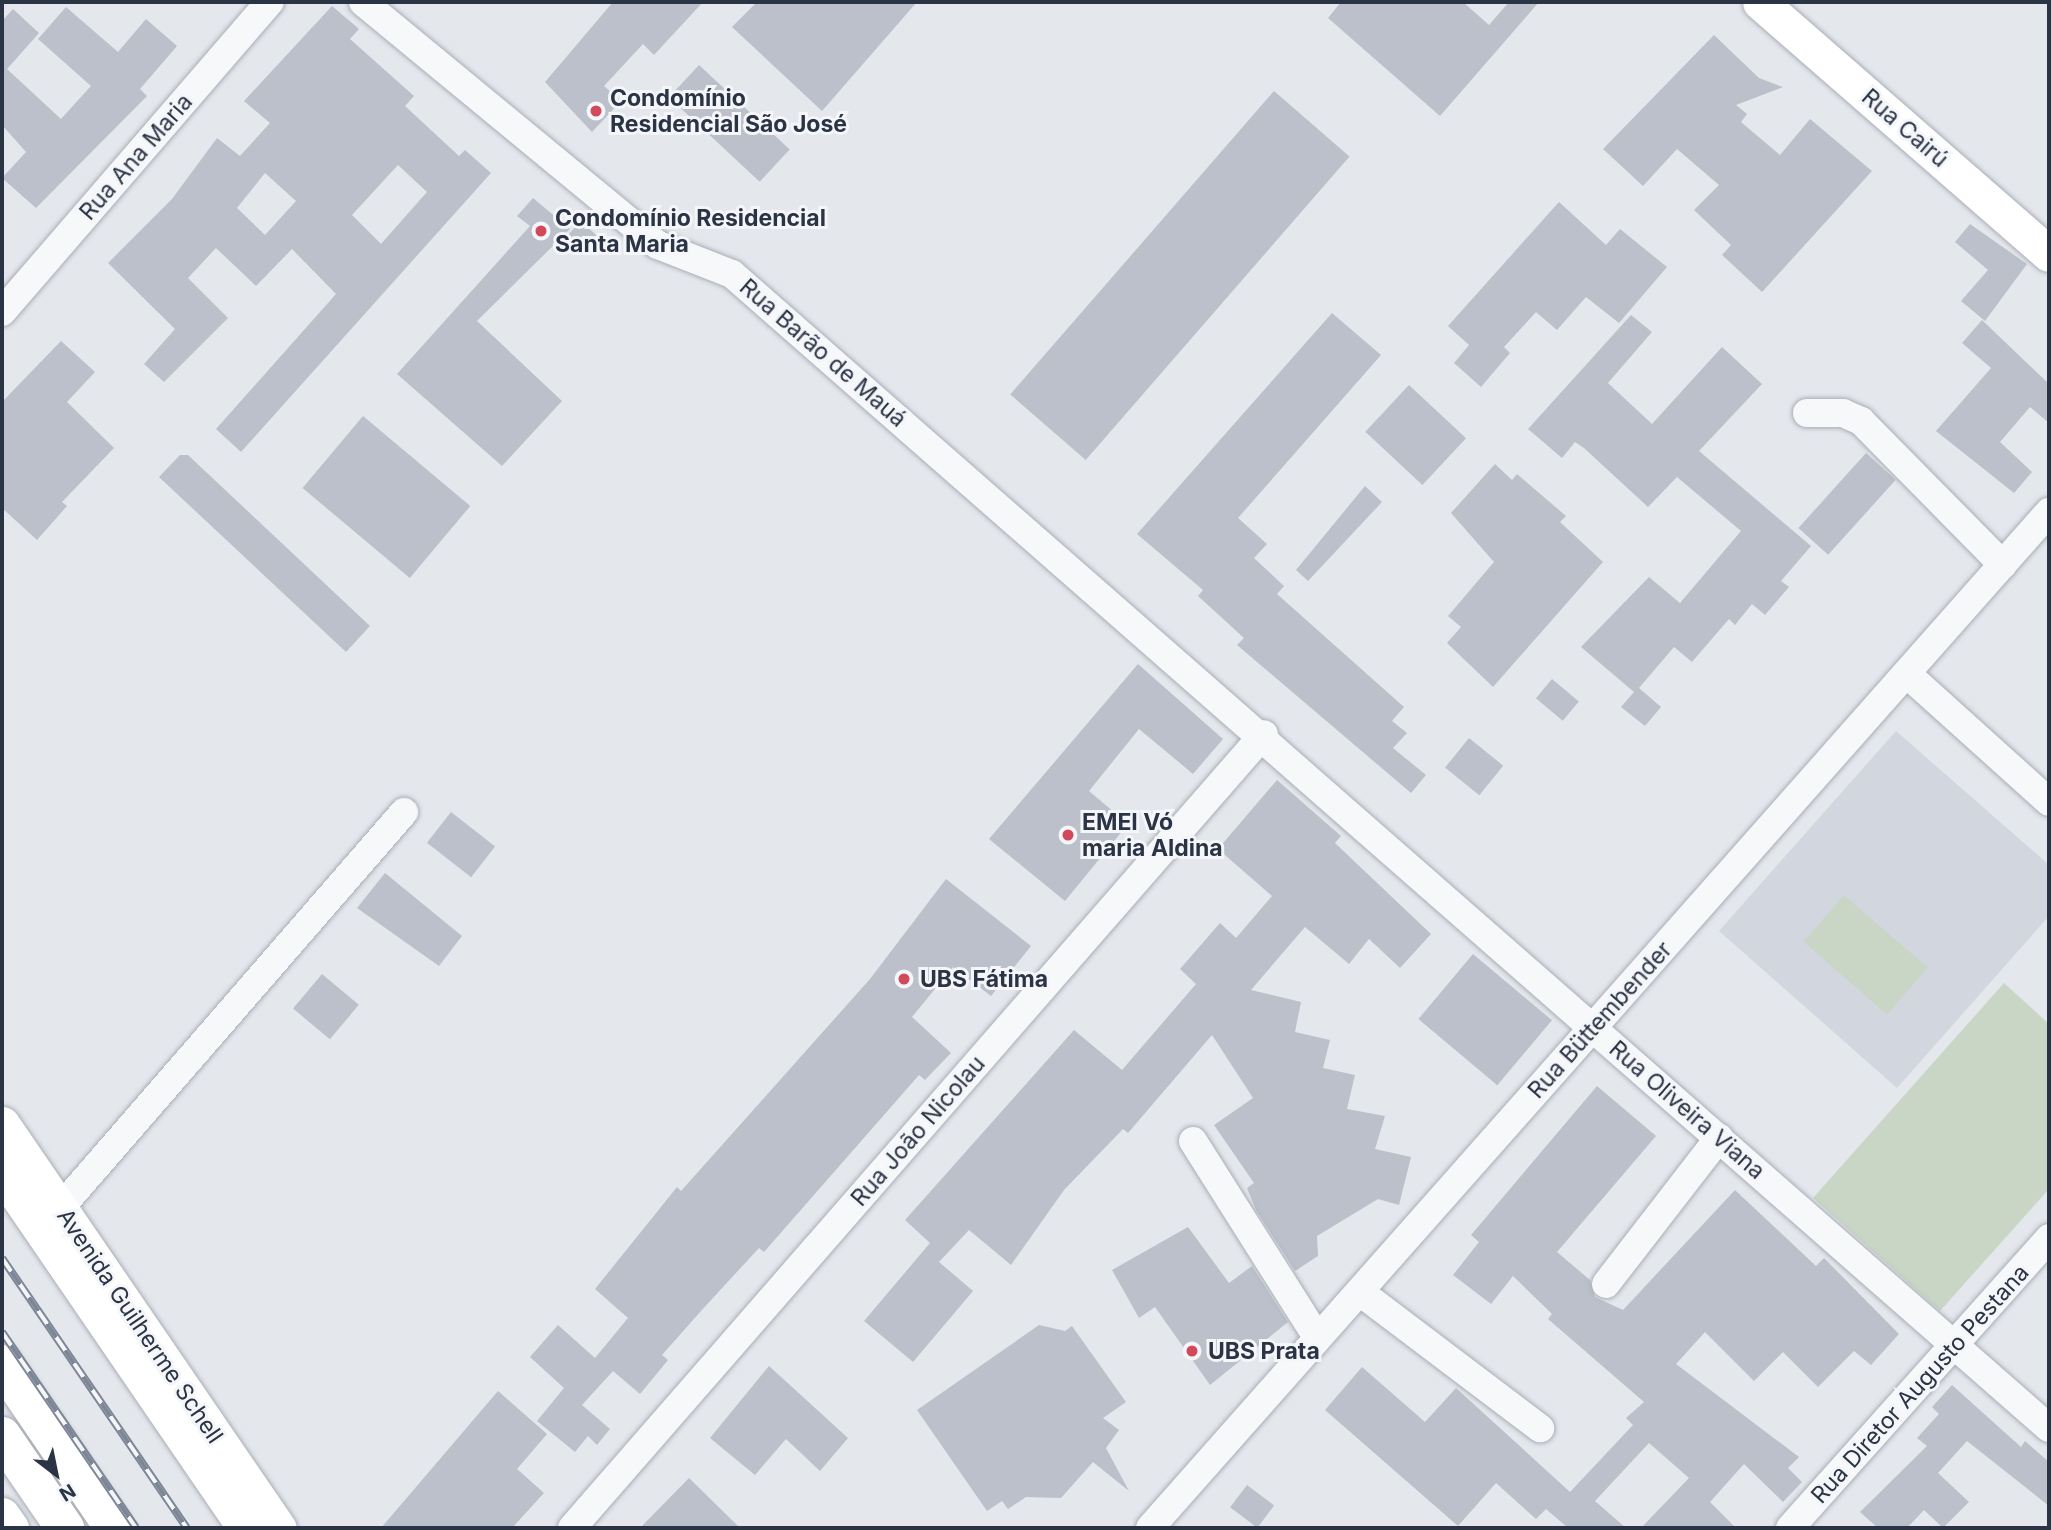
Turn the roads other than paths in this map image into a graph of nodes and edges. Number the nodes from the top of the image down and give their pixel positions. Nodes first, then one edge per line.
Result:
1 (270, 2) edge
2 (363, 2) edge
3 (1760, 2) edge
4 (2049, 254) edge
5 (2, 312) edge
6 (1807, 413) dead end
7 (2049, 512) edge
8 (2003, 565) junction
9 (1907, 674) junction
10 (1264, 734) junction
11 (2049, 802) edge
12 (404, 812) dead end
13 (1592, 1027) junction
14 (2, 1124) edge
15 (1719, 1139) junction
16 (1193, 1141) dead end
17 (2, 1173) edge
18 (50, 1219) junction
19 (2049, 1238) edge
20 (1606, 1284) dead end
21 (1360, 1292) junction
22 (1317, 1336) junction
23 (1957, 1346) junction
24 (2, 1364) edge
25 (1539, 1428) dead end
26 (2049, 1428) edge
27 (2, 1436) edge
28 (2, 1514) edge
29 (11, 1528) edge
30 (65, 1528) edge
31 (114, 1528) edge
32 (245, 1528) edge
33 (279, 1528) edge
34 (572, 1528) edge
35 (1150, 1528) edge
36 (1790, 1528) edge

1 - 5 street, Rua Ana Maria
2 - 10 street, Rua Barão de Mauá
3 - 4 main road, Rua Cairú
6 - 8 street
7 - 8 street, Rua Büttembender
8 - 9 street, Rua Büttembender
9 - 11 street
9 - 13 street, Rua Büttembender
10 - 13 street, Rua Oliveira Viana
10 - 34 street, Rua João Nicolau
12 - 18 street
13 - 15 street, Rua Oliveira Viana
13 - 21 street, Rua Büttembender
14 - 18 main road, Avenida Guilherme Schell
15 - 20 street
15 - 23 street, Rua Oliveira Viana
16 - 22 street
17 - 18 main road, Avenida Guilherme Schell
18 - 32 main road, Avenida Guilherme Schell
18 - 33 main road, Avenida Guilherme Schell
19 - 23 street, Rua Diretor Augusto Pestana
21 - 22 street, Rua Büttembender
21 - 25 street
22 - 35 street, Rua Büttembender
23 - 26 street, Rua Oliveira Viana
23 - 36 street, Rua Diretor Augusto Pestana
24 - 31 highway
27 - 30 highway
28 - 29 main road

